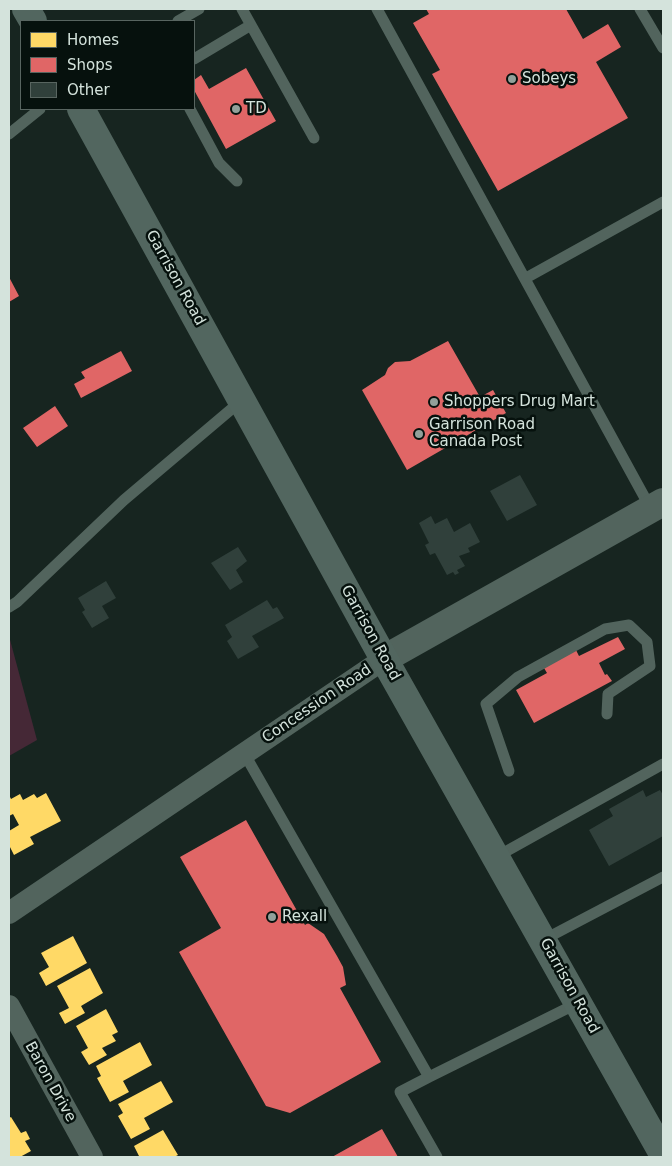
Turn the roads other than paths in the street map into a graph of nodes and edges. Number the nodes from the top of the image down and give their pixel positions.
1 (26, 9) edge
2 (199, 9) edge
3 (242, 9) edge
4 (377, 9) edge
5 (640, 9) edge
6 (32, 20) edge
7 (180, 20) edge
8 (251, 25) junction
9 (663, 48) edge
10 (195, 58) edge
11 (39, 110) edge
12 (83, 110) edge
13 (191, 110) edge
14 (9, 134) edge
15 (314, 138) dead end
16 (237, 181) dead end
17 (663, 202) edge
18 (526, 278) junction
19 (243, 400) junction
20 (657, 506) edge
21 (9, 607) edge
22 (384, 658) junction
23 (607, 714) dead end
24 (244, 753) junction
25 (663, 764) edge
26 (509, 771) dead end
27 (496, 858) junction
28 (663, 877) edge
29 (9, 913) edge
30 (543, 940) junction
31 (578, 1003) junction
32 (9, 1006) edge
33 (429, 1077) junction
34 (663, 1154) edge
35 (92, 1157) edge
36 (436, 1157) edge

1 - 6 main road
2 - 7 lane
3 - 8 lane
4 - 18 lane
5 - 9 lane
8 - 10 lane
8 - 15 lane
11 - 14 lane
12 - 19 main road, Garrison Road
13 - 16 lane
17 - 18 lane
18 - 20 lane
19 - 21 lane
19 - 22 main road, Garrison Road
20 - 22 street, Concession Road
22 - 24 street, Concession Road
22 - 27 main road, Garrison Road
23 - 26 lane
24 - 29 street, Concession Road
24 - 33 lane
25 - 27 lane
27 - 30 main road, Garrison Road
28 - 30 lane
30 - 31 main road, Garrison Road
31 - 33 lane
31 - 34 main road, Garrison Road
32 - 35 street, Baron Drive
33 - 36 lane

